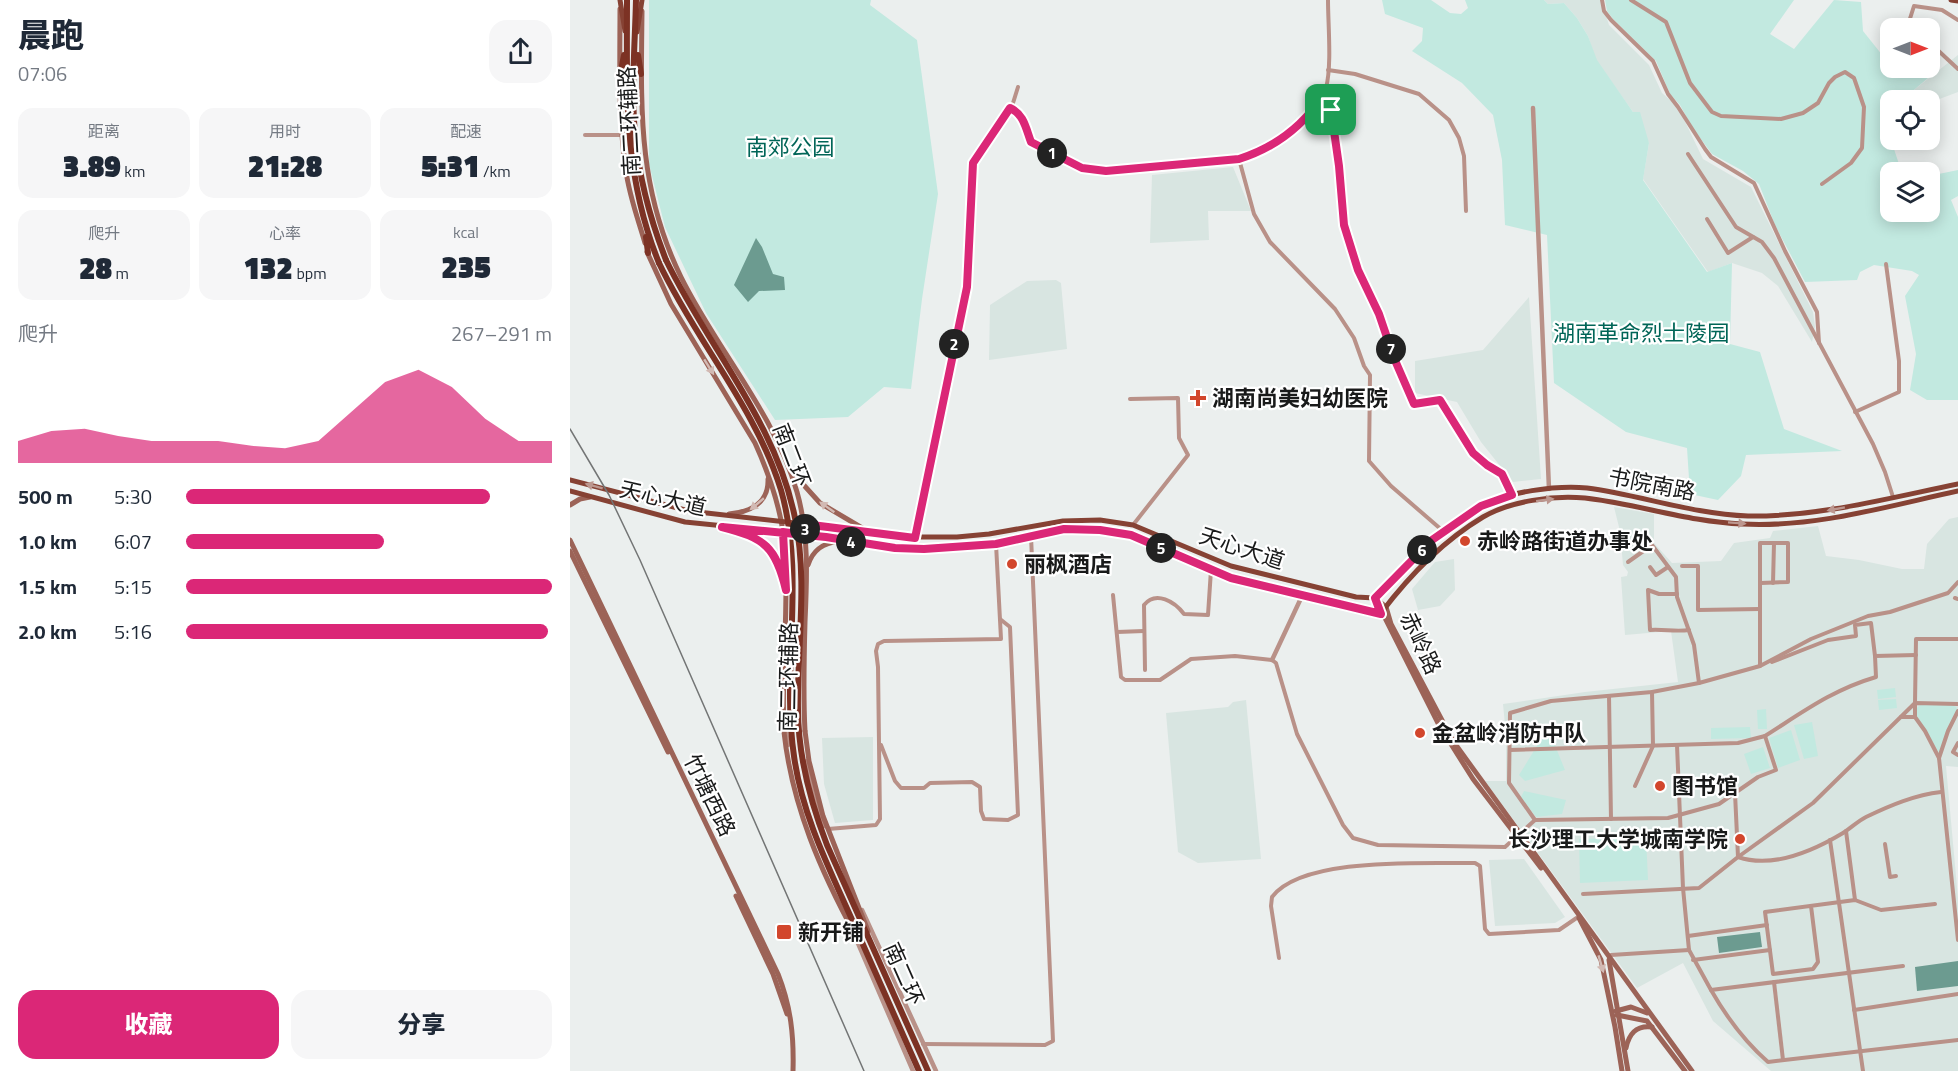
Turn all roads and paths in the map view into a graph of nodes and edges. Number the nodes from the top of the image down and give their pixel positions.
1 (627, 0) edge
2 (636, 0) edge
3 (1328, 0) edge
4 (1602, 0) edge
5 (1631, 0) edge
6 (1951, 0) edge
7 (1958, 1) edge
8 (620, 3) edge
9 (642, 3) edge
10 (1910, 18) edge
11 (1958, 20) edge
12 (627, 40) junction
13 (636, 40) junction
14 (1940, 52) edge
15 (1958, 69) edge
16 (1328, 70) junction
17 (641, 74) junction
18 (620, 75) junction
19 (1018, 87) dead end
20 (1323, 96) junction
21 (1010, 108) junction
22 (1533, 108) dead end
23 (585, 135) dead end
24 (622, 135) junction
25 (1688, 154) dead end
26 (1239, 159) junction
27 (1822, 184) dead end
28 (634, 206) junction
29 (1466, 211) dead end
30 (1707, 219) dead end
31 (645, 224) junction
32 (1753, 237) junction
33 (648, 253) junction
34 (1886, 264) dead end
35 (1819, 343) junction
36 (1130, 399) dead end
37 (1854, 412) junction
38 (790, 469) junction
39 (768, 472) junction
40 (570, 480) edge
41 (1958, 484) edge
42 (1549, 489) junction
43 (570, 491) edge
44 (1958, 491) edge
45 (1512, 495) junction
46 (590, 497) junction
47 (1893, 497) junction
48 (570, 505) edge
49 (723, 515) junction
50 (781, 521) junction
51 (804, 524) junction
52 (1133, 525) junction
53 (722, 527) junction
54 (783, 532) junction
55 (1444, 532) junction
56 (873, 534) junction
57 (805, 535) junction
58 (1031, 536) junction
59 (915, 538) junction
60 (570, 540) edge
61 (849, 541) junction
62 (1774, 543) junction
63 (996, 544) junction
64 (570, 551) edge
65 (1628, 562) dead end
66 (1682, 566) dead end
67 (1650, 567) dead end
68 (1668, 567) junction
69 (806, 569) junction
70 (1211, 570) junction
71 (1773, 582) junction
72 (1958, 582) edge
73 (1761, 583) junction
74 (786, 590) junction
75 (1677, 594) junction
76 (1113, 595) dead end
77 (1302, 596) junction
78 (1375, 598) junction
79 (1386, 607) junction
80 (1760, 609) junction
81 (1381, 614) junction
82 (1000, 619) junction
83 (1689, 630) junction
84 (1144, 631) junction
85 (1117, 632) junction
86 (1958, 639) edge
87 (1916, 655) junction
88 (1875, 656) junction
89 (1272, 660) junction
90 (1760, 666) junction
91 (1145, 670) dead end
92 (1700, 683) junction
93 (1652, 692) junction
94 (1609, 696) junction
95 (1915, 703) junction
96 (1958, 704) edge
97 (1958, 711) edge
98 (804, 714) junction
99 (783, 716) junction
100 (1900, 717) junction
101 (1915, 717) junction
102 (1765, 736) junction
103 (879, 742) junction
104 (1958, 743) edge
105 (1677, 745) junction
106 (1653, 746) junction
107 (1610, 747) junction
108 (1510, 750) junction
109 (1958, 756) edge
110 (1939, 758) junction
111 (1635, 786) dead end
112 (1941, 792) junction
113 (1735, 793) junction
114 (1680, 814) junction
115 (1611, 819) junction
116 (1535, 820) junction
117 (825, 829) junction
118 (1846, 831) junction
119 (1517, 834) junction
120 (1830, 840) junction
121 (1885, 844) dead end
122 (1738, 857) junction
123 (1896, 876) dead end
124 (1683, 888) junction
125 (1583, 894) dead end
126 (1855, 900) junction
127 (1838, 902) junction
128 (1935, 904) dead end
129 (1956, 904) edge
130 (1811, 906) junction
131 (1578, 917) junction
132 (1767, 925) junction
133 (1688, 936) junction
134 (1958, 940) edge
135 (1689, 950) junction
136 (1770, 950) junction
137 (1610, 956) junction
138 (1279, 958) dead end
139 (873, 959) junction
140 (1693, 960) junction
141 (1903, 966) dead end
142 (1848, 973) junction
143 (1774, 982) junction
144 (1711, 990) junction
145 (1958, 994) edge
146 (1854, 1010) junction
147 (1616, 1014) junction
148 (1649, 1014) junction
149 (1653, 1027) junction
150 (1958, 1040) edge
151 (923, 1044) junction
152 (1860, 1051) junction
153 (1625, 1053) junction
154 (1783, 1060) junction
155 (791, 1071) edge
156 (913, 1071) edge
157 (918, 1071) edge
158 (927, 1071) edge
159 (936, 1071) edge
160 (1622, 1071) edge
161 (1628, 1071) edge
162 (1684, 1071) edge
163 (1692, 1071) edge
164 (1863, 1071) edge

1 - 12 highway, 南二环
2 - 13 highway, 南二环
3 - 16 street
4 - 35 street
5 - 27 street
6 - 7 main road
8 - 12 main road
8 - 18 main road, 南二环辅路
9 - 13 main road
9 - 17 main road, 南二环辅路
10 - 11 street
12 - 18 highway
12 - 31 highway, 南二环
13 - 17 highway
13 - 139 highway, 南二环, bridge
14 - 15 street
16 - 20 street
16 - 29 street
17 - 38 main road, 南二环辅路
18 - 24 main road, 南二环辅路
19 - 21 street
20 - 26 street
20 - 45 street
21 - 26 street
21 - 59 street
22 - 42 street
23 - 24 street
24 - 28 main road, 南二环辅路
25 - 32 street
26 - 55 street
28 - 31 highway
28 - 33 main road, 南二环辅路
30 - 32 street
31 - 33 highway
31 - 139 highway, 南二环, bridge
32 - 35 street
33 -> 39 main road, 南二环辅路
34 - 37 street
35 - 37 street
36 - 52 street
37 - 47 street
38 - 51 main road, 南二环辅路
56 -> 38 main road
39 -> 49 main road
39 - 50 main road, 南二环辅路
49 -> 40 main road, 天心大道
41 - 47 main road, 书院南路
42 - 45 main road, 书院南路
47 -> 42 main road, 书院南路
43 - 46 main road, 天心大道
79 -> 44 main road, 书院南路
45 - 55 main road, 书院南路
46 - 48 main road
46 - 53 main road, 天心大道
49 - 50 main road, 天心大道
50 - 51 main road, 天心大道
50 - 54 main road, 南二环辅路
51 - 56 main road, 天心大道
51 - 57 main road, 南二环辅路
52 - 59 main road, 天心大道
52 - 78 main road, 天心大道
53 - 54 main road, 天心大道
53 - 74 main road
54 - 57 main road, 天心大道
54 - 74 main road, 南二环辅路
55 - 78 main road, 书院南路
56 - 59 main road, 天心大道
57 - 61 main road, 天心大道
57 - 69 main road, 南二环辅路
58 - 63 main road, 天心大道
58 - 70 main road, 天心大道
58 - 151 street
60 - 155 main road, 竹塘西路
61 - 63 main road, 天心大道
61 - 69 main road
62 - 71 street
62 - 71 street
62 - 73 street
63 - 82 street
64 - 155 main road, 竹塘西路
65 - 68 street
66 - 80 street
67 - 68 street
68 - 75 street
69 - 98 main road, 南二环辅路
70 - 77 main road, 天心大道
70 - 84 street
71 - 73 street
72 - 90 street
73 - 80 street
74 - 99 main road, 南二环辅路
75 - 83 street
75 - 83 street
76 - 85 street
77 - 81 main road, 天心大道
77 - 89 street
78 - 79 main road, 赤岭路
78 - 81 main road, 赤岭路
79 - 81 main road, 书院南路
79 - 119 main road, 赤岭路
80 - 90 street
81 - 119 main road, 赤岭路
82 - 103 street
82 - 103 street
83 - 92 street
84 - 85 street
84 - 91 street
85 - 89 street
86 - 87 street
87 - 88 street
87 - 95 street
88 - 90 street
88 - 102 street
89 - 119 street
90 - 92 street
92 - 93 street
93 - 94 street
93 - 106 street
94 - 107 street
94 - 108 street
95 - 96 street
95 - 100 street
95 - 101 street
97 - 110 street
98 - 117 street, 南二环辅路
98 - 139 main road, bridge
99 - 139 main road, bridge
99 - 156 street, 南二环辅路
100 - 101 street
100 - 122 street
101 - 110 street
102 - 105 street
102 - 113 street
103 - 117 street
104 - 109 street
105 - 106 street
105 - 114 street
106 - 107 street
106 - 111 street
107 - 108 street
107 - 115 street
108 - 116 street
110 - 112 street
112 - 118 street
112 - 129 street
113 - 114 street
113 - 122 street
114 - 115 street
114 - 124 street
115 - 116 street
116 - 119 street
117 - 151 street, 南二环辅路
118 - 120 street
118 - 126 street
119 - 131 main road, 赤岭路
119 - 137 main road, 赤岭路
120 - 122 street
120 - 127 street
121 - 123 street
122 - 124 street
124 - 125 street
124 - 133 street
126 - 127 street
126 - 128 street
127 - 130 street
127 - 142 street
129 - 134 street
130 - 132 street
130 - 136 street
131 - 138 street
131 -> 147 main road, 赤岭路
132 - 133 street
132 - 136 street
133 - 135 street
135 - 137 street
135 - 140 street
136 - 140 street
137 - 147 main road
137 - 148 main road, 赤岭路
139 - 157 highway, 南二环, bridge
139 - 158 highway, 南二环, bridge
140 - 144 street
141 - 142 street
142 - 143 street
142 - 146 street
143 - 144 street
143 - 154 street
144 - 154 street
145 - 146 street
146 - 152 street
147 - 148 main road
147 - 149 main road
147 - 153 main road
147 - 160 main road
148 - 163 main road, 赤岭路
149 - 153 main road
149 - 162 main road
150 - 152 street
151 - 159 street, 南二环辅路
152 - 154 street
152 - 164 street
153 - 161 main road

